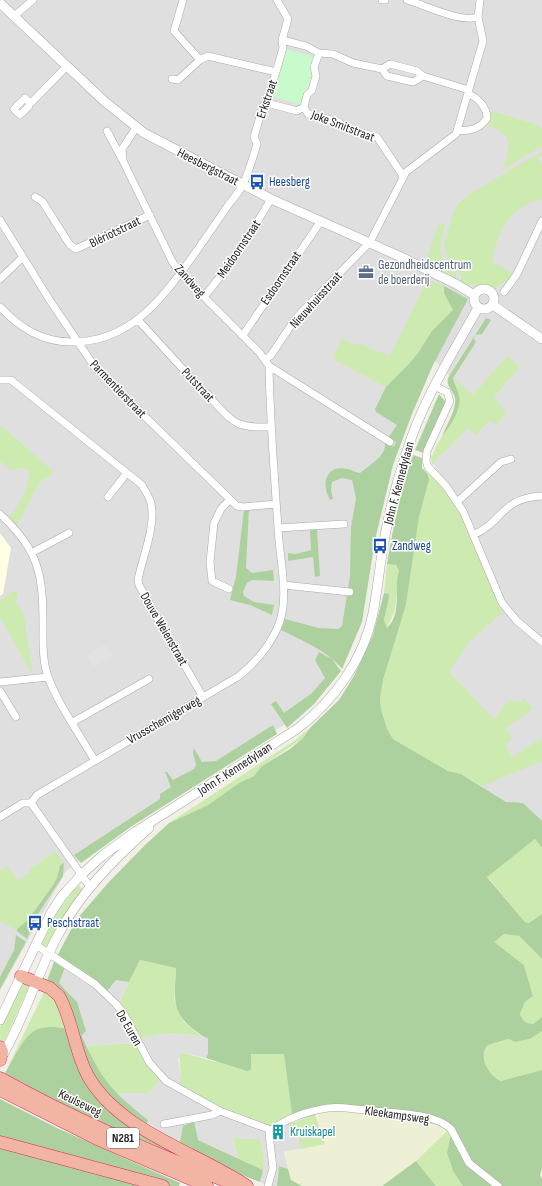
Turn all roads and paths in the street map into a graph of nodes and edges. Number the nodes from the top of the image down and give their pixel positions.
1 (33, 0) edge
2 (183, 0) edge
3 (277, 0) edge
4 (382, 0) edge
5 (385, 0) edge
6 (407, 0) edge
7 (480, 0) edge
8 (0, 3) edge
9 (14, 16) junction
10 (478, 17) junction
11 (282, 40) junction
12 (319, 53) junction
13 (200, 60) junction
14 (67, 66) junction
15 (382, 69) junction
16 (276, 72) junction
17 (423, 76) junction
18 (172, 79) dead end
19 (468, 92) junction
20 (29, 102) dead end
21 (267, 103) junction
22 (304, 107) junction
23 (136, 128) junction
24 (458, 130) junction
25 (107, 131) dead end
26 (123, 161) junction
27 (403, 176) junction
28 (243, 185) junction
29 (35, 197) dead end
30 (272, 199) junction
31 (150, 215) junction
32 (0, 220) edge
33 (320, 221) junction
34 (542, 221) edge
35 (370, 242) junction
36 (23, 257) junction
37 (180, 273) junction
38 (0, 279) edge
39 (504, 292) dead end
40 (474, 296) junction
41 (204, 297) junction
42 (493, 305) junction
43 (0, 308) edge
44 (478, 308) junction
45 (138, 320) junction
46 (243, 335) junction
47 (542, 339) edge
48 (77, 342) junction
49 (267, 363) junction
50 (0, 380) edge
51 (434, 386) junction
52 (270, 427) junction
53 (390, 442) dead end
54 (511, 459) dead end
55 (126, 474) junction
56 (542, 496) edge
57 (108, 497) dead end
58 (229, 500) junction
59 (457, 502) junction
60 (276, 504) junction
61 (0, 514) edge
62 (344, 524) dead end
63 (278, 528) junction
64 (69, 533) dead end
65 (473, 535) junction
66 (33, 552) junction
67 (283, 585) junction
68 (229, 589) dead end
69 (350, 592) dead end
70 (542, 642) edge
71 (48, 677) junction
72 (149, 679) dead end
73 (0, 682) edge
74 (0, 691) edge
75 (203, 697) junction
76 (16, 717) dead end
77 (73, 722) junction
78 (95, 761) junction
79 (31, 803) junction
80 (164, 815) junction
81 (0, 817) edge
82 (81, 875) junction
83 (90, 887) junction
84 (36, 945) junction
85 (48, 953) junction
86 (21, 976) junction
87 (36, 982) junction
88 (0, 1020) edge
89 (0, 1047) edge
90 (0, 1060) edge
91 (4, 1086) edge
92 (220, 1111) junction
93 (164, 1124) dead end
94 (271, 1130) junction
95 (0, 1142) edge
96 (163, 1186) edge
97 (207, 1186) edge
98 (239, 1186) edge
99 (247, 1186) edge
100 (268, 1186) edge
101 (498, 1186) edge

1 - 9 street
2 - 13 street
3 - 11 street, Erkstraat
4 - 5 street
6 - 10 street
7 - 10 street
8 - 9 street, Heesbergstraat
9 - 14 street, Heesbergstraat
10 - 19 street
11 - 12 street
11 - 16 street, Erkstraat
12 - 15 street
12 - 22 street
13 - 16 street
13 - 18 street
14 - 20 street
14 - 23 street, Heesbergstraat
15 - 17 street
15 - 17 street
16 - 21 street, Erkstraat
17 - 19 street
19 - 24 street
19 - 24 street
21 - 22 street, Joke Smitstraat
21 - 28 street, Erkstraat
22 - 27 street, Joke Smitstraat
23 - 26 street
23 - 28 street, Heesbergstraat
24 - 27 street, Nieuwhuisstraat
25 - 26 street, Zandweg
26 - 31 street, Zandweg
27 - 35 street, Nieuwhuisstraat
28 - 30 street, Heesbergstraat
28 - 37 street, Erkstraat
29 - 31 street, Blériotstraat
30 - 33 street, Heesbergstraat
30 - 41 street, Meidoornstraat
31 - 37 street, Zandweg
32 - 36 street, Parmentierstraat
33 - 35 street, Heesbergstraat
33 - 46 street, Esdoornstraat
34 - 39 street
35 - 40 street, Heesbergstraat
35 - 49 street, Nieuwhuisstraat
36 - 38 street
36 - 48 street, Parmentierstraat
37 - 41 street, Zandweg
37 - 45 street, Erkstraat
40 - 42 street
40 - 44 street
41 - 46 street, Zandweg
42 - 44 street
42 - 47 street
43 - 48 street, Erkstraat
44 - 51 street, John F. Kennedylaan
45 - 48 street, Erkstraat
45 - 52 street, Putstraat
46 - 49 street, Zandweg
48 - 58 street, Parmentierstraat
49 - 52 street, Vrusschemigerweg
49 - 53 street, Zandweg
50 - 55 street, Douve Weienstraat
51 - 59 street
51 - 80 street, John F. Kennedylaan
52 - 60 street, Vrusschemigerweg
54 - 59 street
55 - 57 street
55 - 75 street, Douve Weienstraat
56 - 65 street
58 - 60 street, Parmentierstraat
58 - 68 street
59 - 65 street
60 - 63 street, Vrusschemigerweg
61 - 66 street
62 - 63 street
63 - 67 street, Vrusschemigerweg
64 - 66 street
65 - 70 street
66 - 71 street
67 - 69 street
67 - 75 street, Vrusschemigerweg
71 - 73 street
71 - 77 street
72 - 77 street
74 - 76 street
75 - 78 street, Vrusschemigerweg
77 - 78 street
78 - 79 street, Vrusschemigerweg
79 - 81 street, Vrusschemigerweg
79 - 82 street
80 - 82 street, John F. Kennedylaan
80 - 83 street, John F. Kennedylaan
82 - 83 street
82 - 84 street, John F. Kennedylaan
83 - 85 street, John F. Kennedylaan
84 - 85 street, De Euren
84 - 86 street, John F. Kennedylaan
85 - 87 street, John F. Kennedylaan
85 - 92 street, De Euren
86 - 87 highway, N281
86 - 88 street, John F. Kennedylaan
87 - 90 street, John F. Kennedylaan
87 - 99 highway, N281
89 - 90 highway
91 - 97 highway, Keulseweg / N281
91 - 98 highway, Keulseweg / N281
92 - 93 street
92 - 94 street, De Euren
94 - 100 street
94 - 101 street, Kleekampsweg
95 - 96 highway

